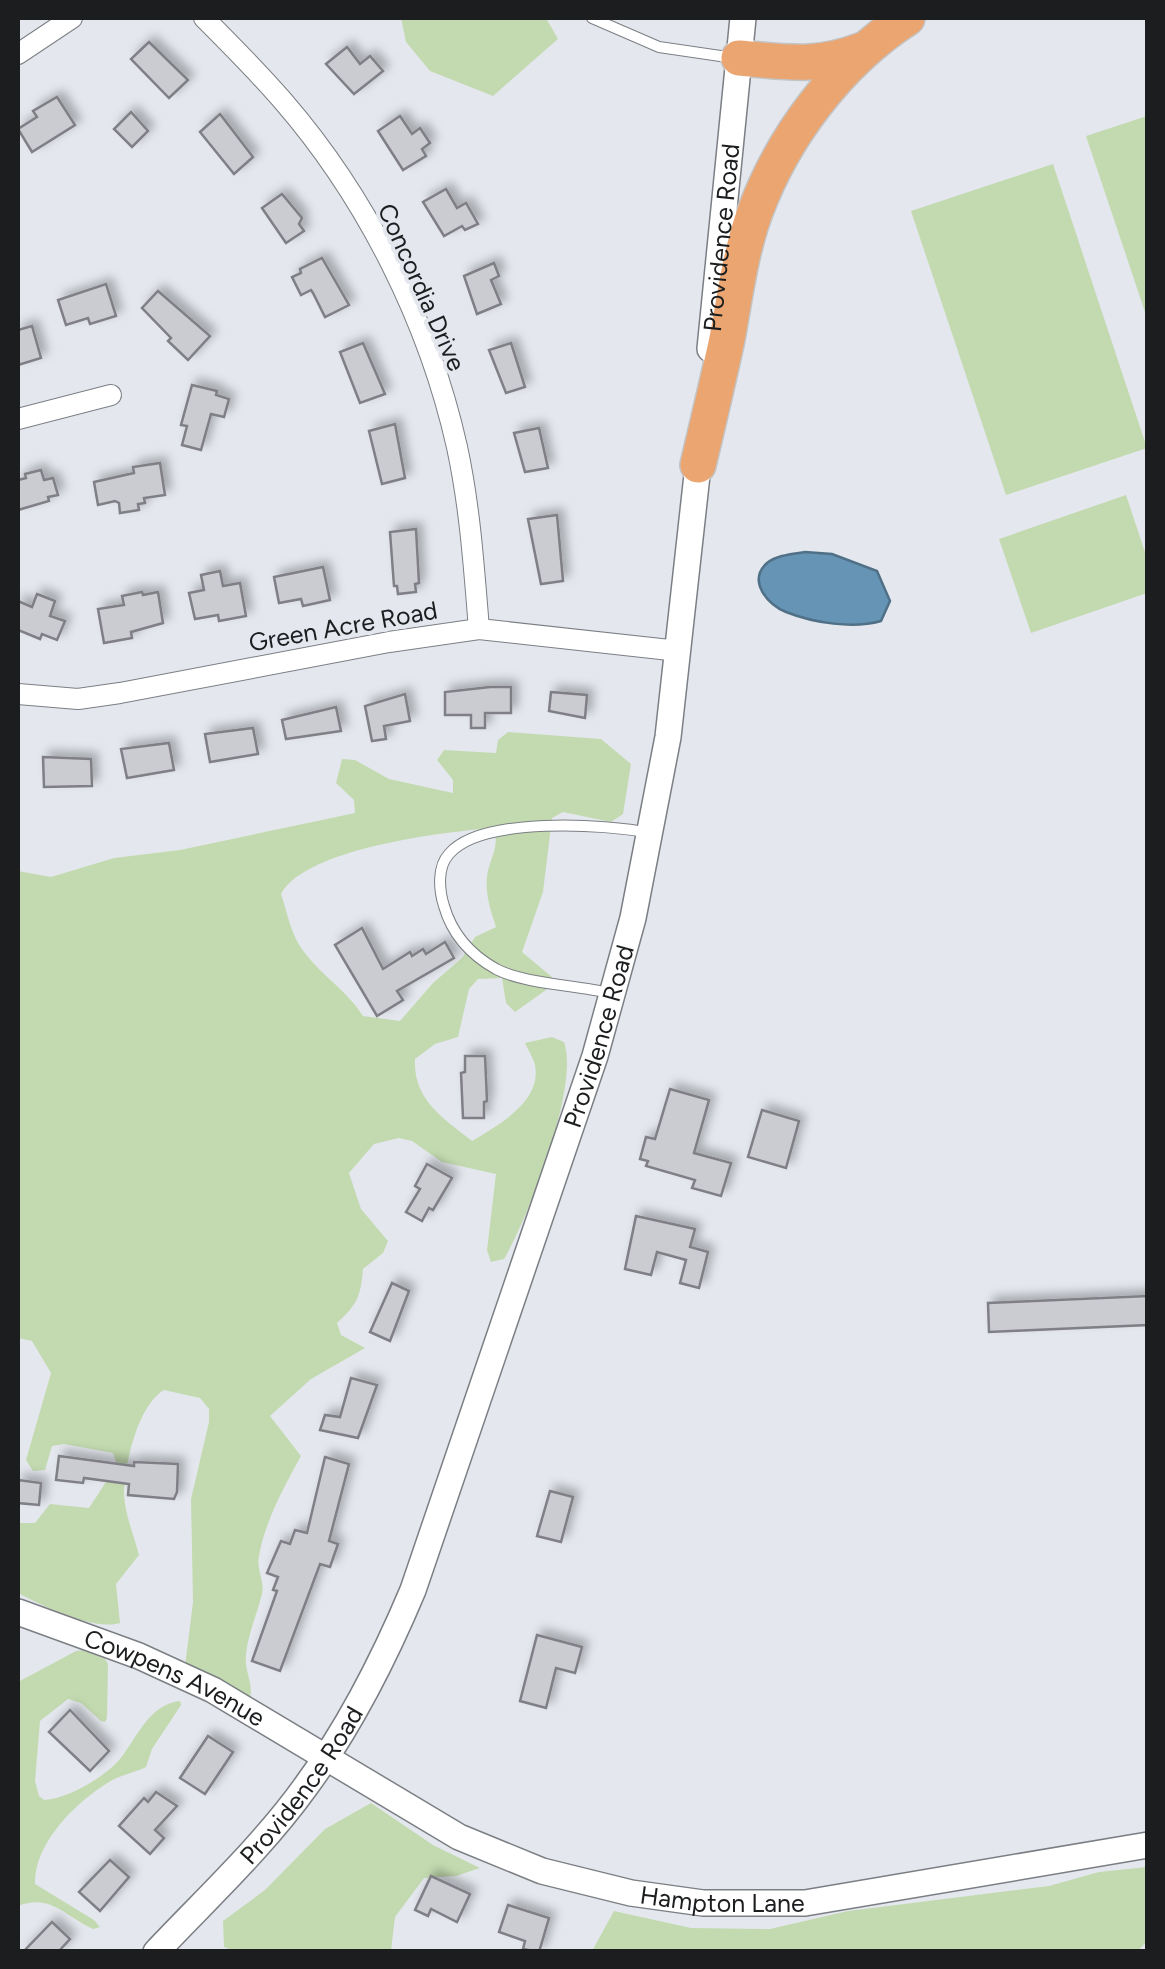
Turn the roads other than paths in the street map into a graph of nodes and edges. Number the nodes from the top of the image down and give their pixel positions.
1 (72, 18) edge
2 (204, 18) edge
3 (592, 18) edge
4 (743, 18) edge
5 (908, 18) edge
6 (863, 50) junction
7 (18, 54) edge
8 (739, 58) junction
9 (111, 394) dead end
10 (18, 419) edge
11 (698, 465) junction
12 (479, 629) junction
13 (679, 651) junction
14 (18, 694) edge
15 (652, 834) junction
16 (613, 994) junction
17 (18, 1612) edge
18 (326, 1758) junction
19 (1148, 1845) edge
20 (156, 1952) edge

1 - 7 street
2 - 12 street, Concordia Drive
3 - 8 lane
4 - 8 street, Providence Road
5 - 6 highway
6 - 8 highway
6 - 11 highway
8 - 11 street, Providence Road
9 - 10 street
11 - 13 street, Providence Road
12 - 13 street, Green Acre Road
12 - 14 street, Green Acre Road
13 - 15 street, Providence Road
15 - 16 street, Providence Road
15 - 16 lane
16 - 18 street, Providence Road
17 - 18 street, Cowpens Avenue
18 - 19 street, Hampton Lane
18 - 20 street, Providence Road

